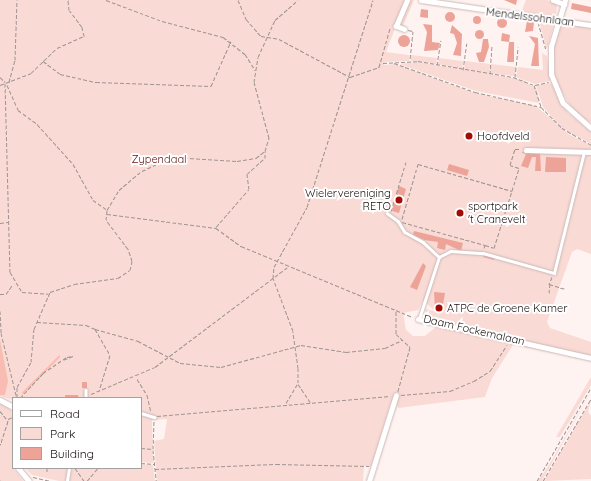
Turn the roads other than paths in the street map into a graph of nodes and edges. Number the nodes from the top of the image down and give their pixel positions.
1 (407, 0) edge
2 (421, 0) edge
3 (553, 0) edge
4 (564, 2) edge
5 (559, 20) junction
6 (591, 25) edge
7 (404, 29) road end
8 (591, 128) edge
9 (526, 150) road end
10 (584, 152) junction
11 (591, 152) edge
12 (388, 214) road end
13 (440, 257) junction
14 (418, 320) joint
15 (591, 358) edge
16 (86, 390) dead end
17 (396, 395) road end
18 (87, 397) edge
19 (0, 400) edge
20 (12, 406) edge
21 (142, 413) edge
22 (153, 416) road end
23 (19, 469) edge
24 (69, 469) edge
25 (29, 481) edge
26 (67, 481) edge
27 (369, 481) edge

1 - 7 street
2 - 5 street, Mendelssohnlaan
3 - 4 street
4 - 5 street
5 - 6 street, Mendelssohnlaan
5 - 8 street
9 - 10 street
10 - 11 street
10 - 13 lane
12 - 13 lane
13 - 14 lane, Daam Fockemalaan
14 - 15 street, Daam Fockemalaan
16 - 18 lane
17 - 27 street
19 - 20 street
21 - 22 lane
23 - 25 street
24 - 26 lane

